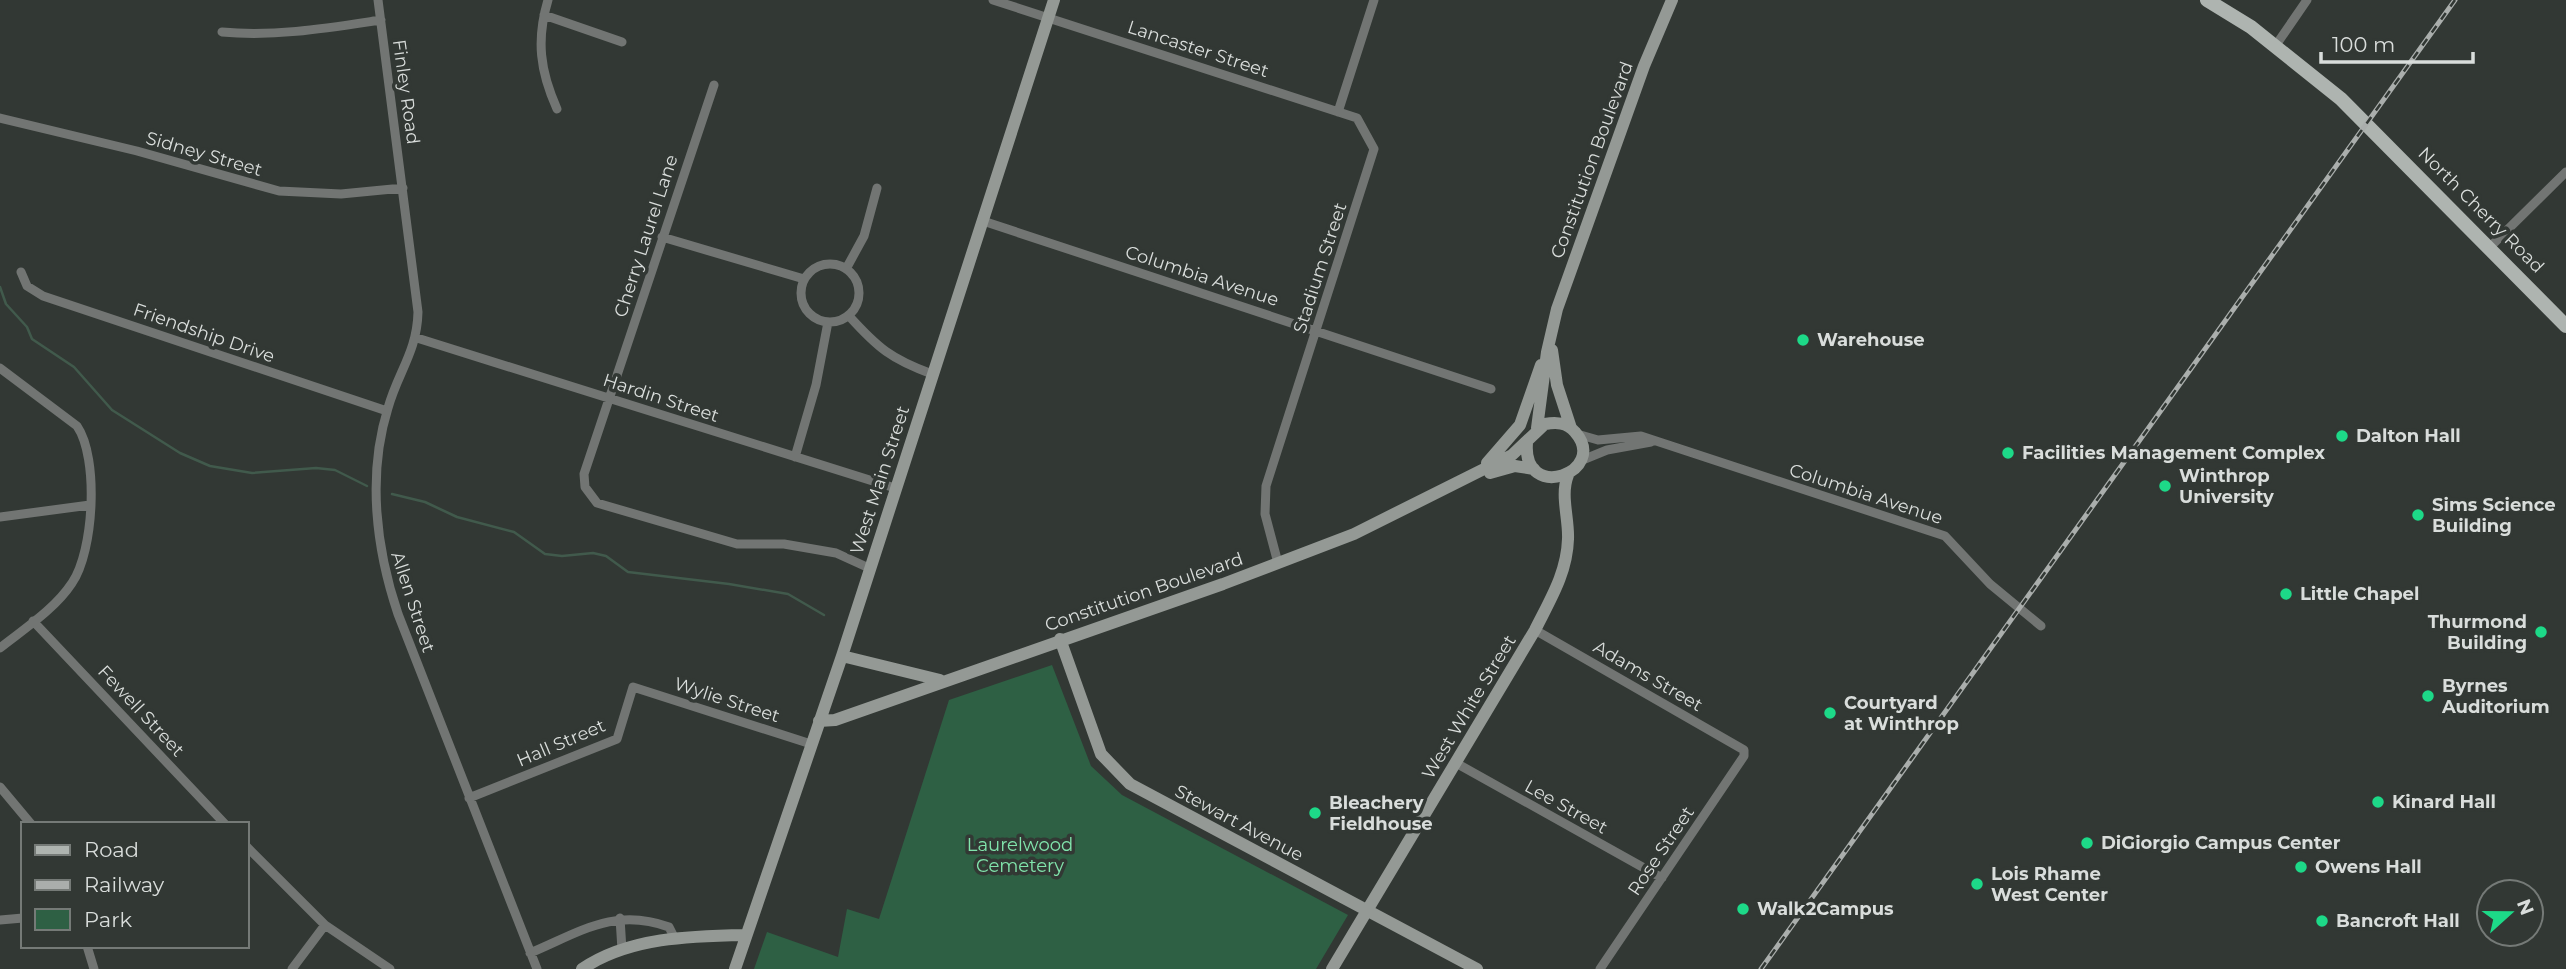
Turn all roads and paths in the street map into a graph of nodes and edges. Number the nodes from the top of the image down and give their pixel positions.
1 (378, 0) edge
2 (548, 0) edge
3 (993, 0) edge
4 (1054, 0) edge
5 (1374, 0) edge
6 (1672, 0) edge
7 (2207, 0) edge
8 (2307, 0) edge
9 (544, 15) junction
10 (1049, 17) junction
11 (381, 20) junction
12 (222, 32) dead end
13 (622, 42) dead end
14 (2276, 45) junction
15 (714, 85) dead end
16 (557, 109) dead end
17 (1338, 112) junction
18 (0, 118) edge
19 (2566, 172) edge
20 (403, 188) junction
21 (877, 188) dead end
22 (983, 221) junction
23 (662, 237) junction
24 (2490, 247) junction
25 (846, 269) junction
26 (21, 272) dead end
27 (804, 279) junction
28 (849, 316) junction
29 (828, 323) junction
30 (2566, 326) edge
31 (1317, 330) junction
32 (1551, 334) junction
33 (417, 338) junction
34 (1546, 352) junction
35 (0, 368) edge
36 (932, 374) junction
37 (1491, 389) dead end
38 (611, 399) junction
39 (387, 411) junction
40 (1537, 428) junction
41 (1574, 431) junction
42 (1651, 442) junction
43 (1527, 443) junction
44 (795, 457) junction
45 (1580, 461) junction
46 (1539, 473) junction
47 (1475, 475) junction
48 (1567, 475) junction
49 (895, 488) junction
50 (90, 505) junction
51 (0, 517) edge
52 (1568, 525) junction
53 (1278, 563) junction
54 (869, 568) junction
55 (33, 621) junction
56 (2041, 626) dead end
57 (1535, 630) junction
58 (1060, 639) junction
59 (0, 648) edge
60 (842, 656) junction
61 (941, 680) junction
62 (633, 687) joint
63 (819, 721) junction
64 (811, 744) junction
65 (1744, 750) joint
66 (1455, 763) junction
67 (0, 788) edge
68 (468, 798) junction
69 (29, 822) edge
70 (223, 822) edge
71 (248, 848) edge
72 (1662, 878) junction
73 (1367, 910) junction
74 (21, 918) edge
75 (620, 918) junction
76 (0, 920) edge
77 (325, 925) junction
78 (746, 934) junction
79 (675, 939) junction
80 (88, 948) edge
81 (622, 950) junction
82 (530, 953) junction
83 (94, 969) edge
84 (292, 969) edge
85 (390, 969) edge
86 (537, 969) edge
87 (582, 969) edge
88 (735, 969) edge
89 (1332, 969) edge
90 (1477, 969) edge
91 (1600, 969) edge

1 - 11 street, Finley Road
2 - 9 street
3 - 10 street, Lancaster Street
4 - 10 street, West Main Street
5 - 17 street
6 - 32 street, Constitution Boulevard
7 - 14 main road, North Cherry Road
8 - 14 street
9 - 13 street
9 - 16 street
10 - 17 street, Lancaster Street
10 - 22 street, West Main Street
11 - 12 street
11 - 20 street, Finley Road
14 - 24 main road, North Cherry Road
15 - 23 street, Cherry Laurel Lane
17 - 31 street, Stadium Street
18 - 20 street, Sidney Street
19 - 24 street
20 - 33 street, Allen Street
21 - 25 street
22 - 31 street, Columbia Avenue
22 - 36 street, West Main Street
23 - 27 street
23 - 38 street, Cherry Laurel Lane
24 - 30 main road, North Cherry Road
25 - 27 street
25 - 28 street
26 - 39 street, Friendship Drive
27 - 29 street
28 - 29 street
28 - 36 street
29 - 44 street
31 - 37 street, Columbia Avenue
31 - 53 street, Stadium Street
32 - 34 street, Constitution Boulevard
32 - 41 street, Constitution Boulevard
33 - 38 street, Hardin Street
33 - 39 street, Allen Street
34 - 40 street, Constitution Boulevard
34 - 47 street
35 - 50 street
36 - 49 street, West Main Street
38 - 44 street, Hardin Street
38 - 54 street, Cherry Laurel Lane
39 - 68 street, Allen Street
40 - 41 street
40 - 43 street, Constitution Boulevard
41 - 42 street, Columbia Avenue
41 - 45 street, Constitution Boulevard
42 - 45 street, Columbia Avenue
42 - 56 street, Columbia Avenue
43 - 46 street
43 - 47 street, Constitution Boulevard
44 - 49 street, Hardin Street
45 - 48 street
46 - 47 street, Constitution Boulevard
46 - 48 street, Constitution Boulevard
46 - 52 street, West White Street
47 - 53 street, Constitution Boulevard
48 - 52 street, West White Street
49 - 54 street, West Main Street
50 - 51 street
50 - 55 street
52 - 57 street, West White Street
53 - 58 street, Constitution Boulevard
54 - 60 street, West Main Street
55 - 59 street
55 - 70 street, Fewell Street
57 - 65 street, Adams Street
57 - 66 street, West White Street
58 - 61 street, Constitution Boulevard
58 - 73 street, Stewart Avenue
60 - 61 street
60 - 63 street, West Main Street
61 - 63 street, Constitution Boulevard
62 - 64 street, Wylie Street
62 - 68 street, Hall Street
63 - 64 street, West Main Street
64 - 78 street, West Main Street
65 - 72 street, Rose Street
66 - 72 street, Lee Street
66 - 73 street, West White Street
67 - 69 street
68 - 82 street, Allen Street
71 - 77 street
72 - 91 street, Rose Street
73 - 89 street, West White Street
73 - 90 street, Stewart Avenue
74 - 76 street
75 - 79 street
75 - 81 street
75 - 82 street
77 - 84 street
77 - 85 street
78 - 79 street
78 - 88 street, West Main Street
79 - 81 street
80 - 83 street
81 - 87 street
82 - 86 street, Allen Street

